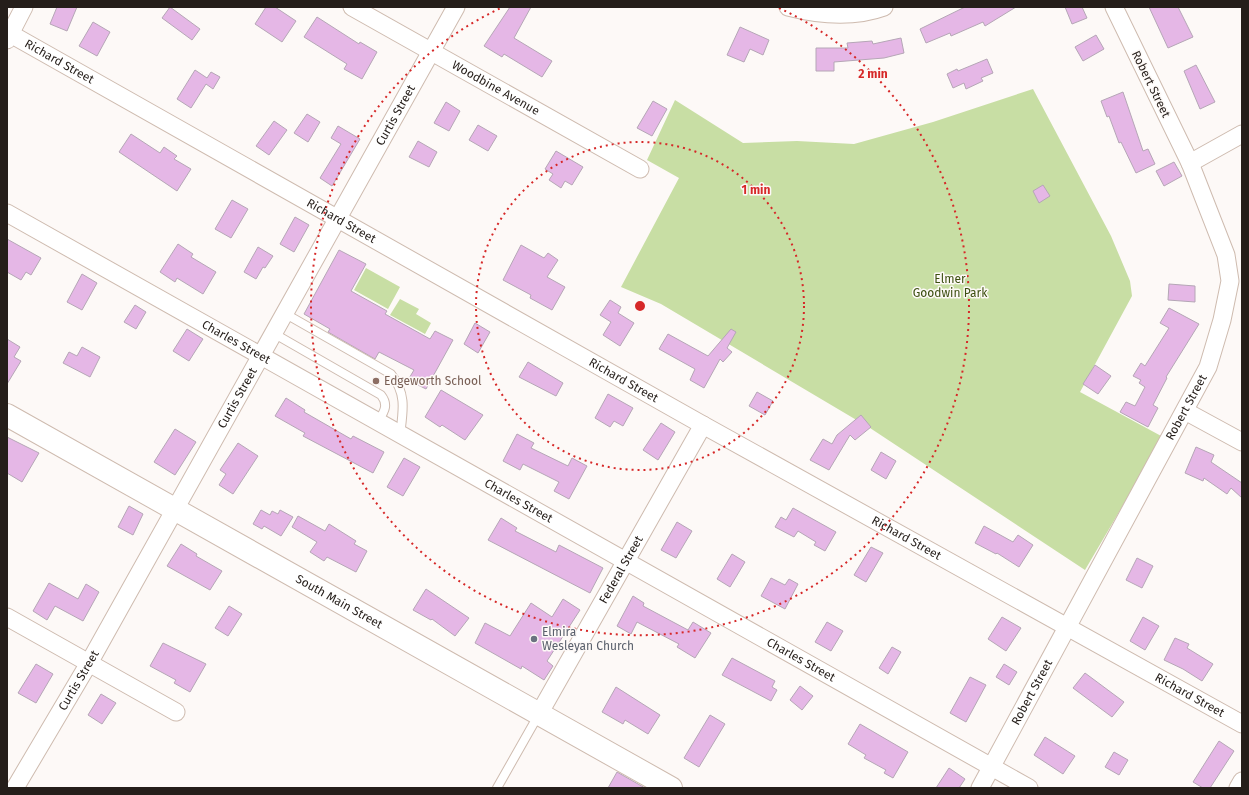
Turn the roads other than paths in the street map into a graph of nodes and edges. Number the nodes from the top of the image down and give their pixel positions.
1 (24, 7) edge
2 (352, 7) edge
3 (456, 7) edge
4 (788, 7) edge
5 (884, 7) edge
6 (1114, 7) edge
7 (8, 35) edge
8 (432, 51) junction
9 (1242, 134) edge
10 (1190, 163) junction
11 (640, 169) dead end
12 (7, 213) edge
13 (337, 217) junction
14 (1236, 280) edge
15 (284, 313) junction
16 (274, 333) junction
17 (260, 357) junction
18 (1186, 411) junction
19 (7, 415) edge
20 (378, 422) junction
21 (703, 425) junction
22 (400, 435) junction
23 (1242, 442) edge
24 (175, 509) junction
25 (627, 561) junction
26 (7, 617) edge
27 (1067, 627) junction
28 (89, 663) junction
29 (176, 712) dead end
30 (539, 714) junction
31 (1242, 724) edge
32 (992, 767) junction
33 (1242, 781) edge
34 (15, 788) edge
35 (497, 788) edge
36 (671, 788) edge
37 (980, 788) edge
38 (1029, 788) edge
39 (1238, 788) edge

1 - 7 street
2 - 8 street, Woodbine Avenue
3 - 8 street, Curtis Street
4 - 5 street
6 - 10 street, Robert Street
7 - 13 street, Richard Street
8 - 11 street, Woodbine Avenue
8 - 13 street, Curtis Street
9 - 10 street
10 - 14 street, Robert Street
12 - 17 street, Charles Street
13 - 15 street, Curtis Street
13 - 21 street, Richard Street
14 - 18 street, Robert Street
15 - 16 street, Curtis Street
15 - 22 lane
16 - 17 street, Curtis Street
16 - 20 lane
17 - 20 street, Charles Street
17 - 24 street, Curtis Street
18 - 23 street
18 - 27 street, Robert Street
19 - 24 street, South Main Street
20 - 22 street, Charles Street
21 - 25 street, Federal Street
21 - 27 street, Richard Street
22 - 25 street, Charles Street
24 - 28 street, Curtis Street
24 - 30 street, South Main Street
25 - 30 street, Federal Street
25 - 32 street, Charles Street
26 - 28 street
27 - 31 street, Richard Street
27 - 32 street, Robert Street
28 - 29 street
28 - 34 street, Curtis Street
30 - 35 lane
30 - 36 street, South Main Street
32 - 37 street, Robert Street
32 - 38 street, Charles Street
33 - 39 street

